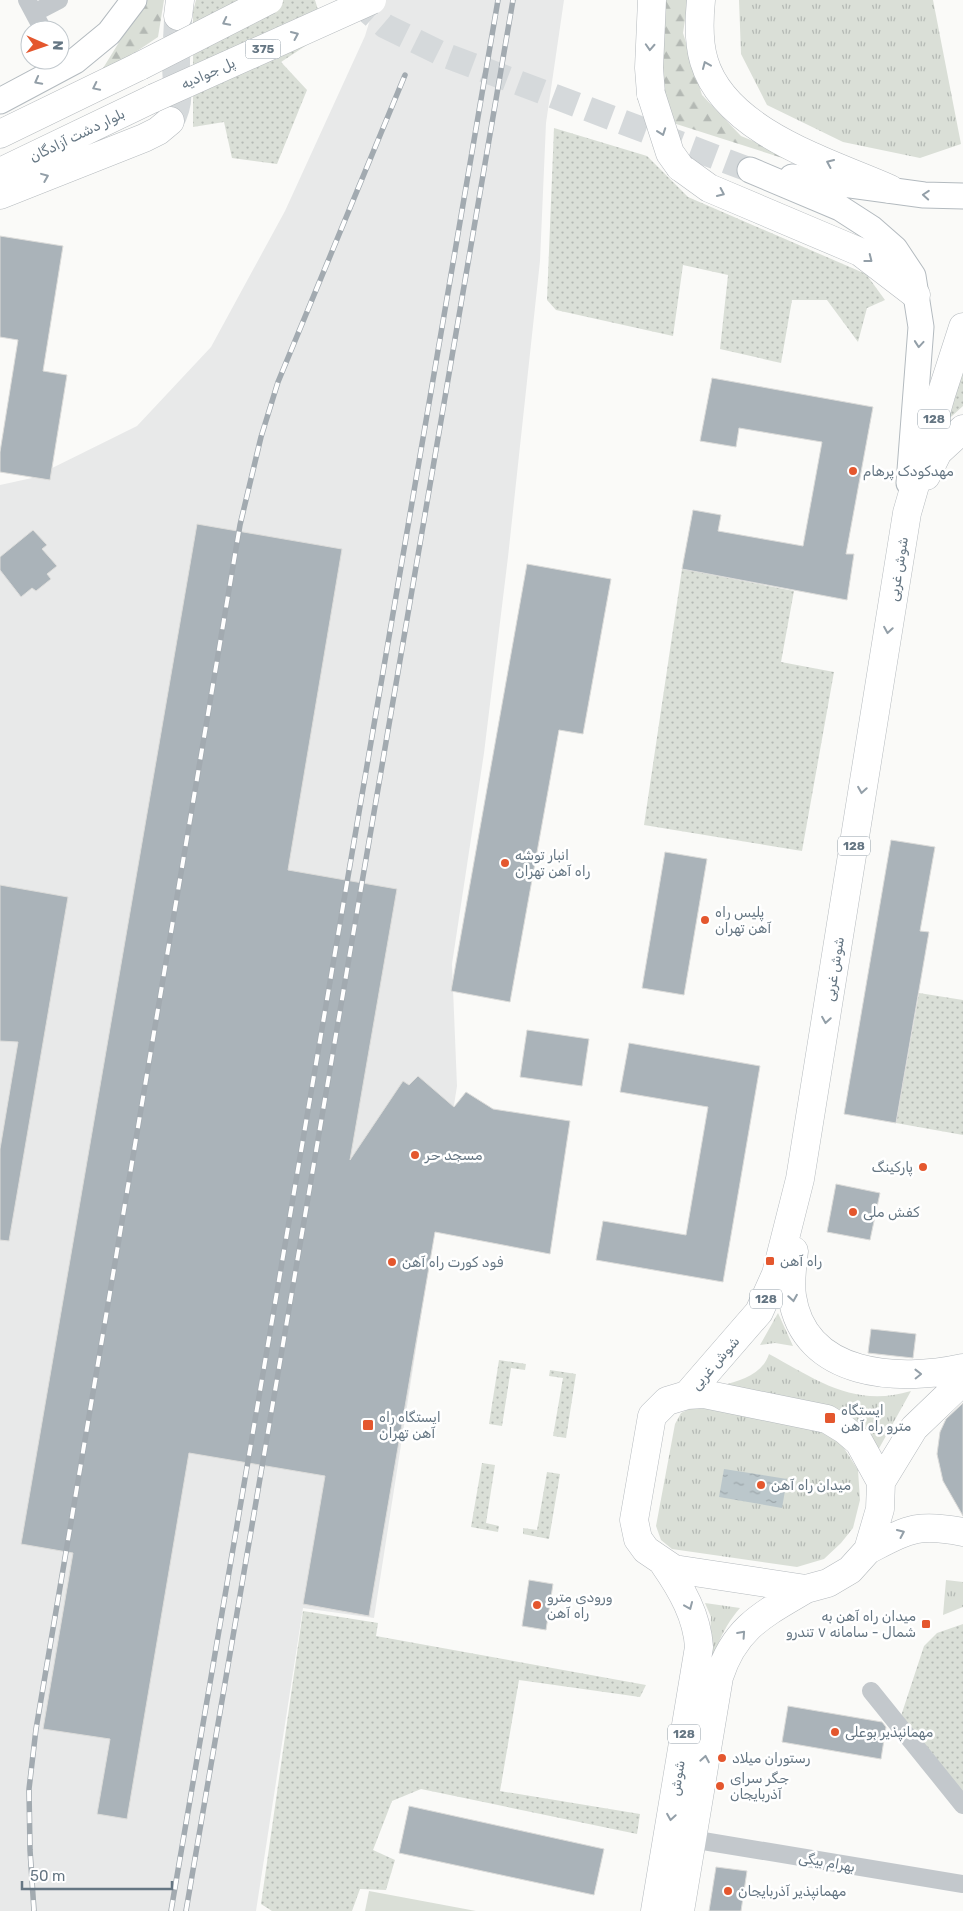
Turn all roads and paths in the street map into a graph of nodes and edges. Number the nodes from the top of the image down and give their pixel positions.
1 (59, 0) edge
2 (134, 0) edge
3 (269, 0) edge
4 (372, 0) edge
5 (652, 0) edge
6 (701, 0) edge
7 (30, 7) edge
8 (37, 20) edge
9 (154, 98) joint
10 (0, 101) edge
11 (170, 121) tunnel mouth
12 (0, 134) edge
13 (0, 172) edge
14 (890, 189) junction
15 (0, 195) edge
16 (963, 196) edge
17 (916, 295) junction
18 (963, 327) edge
19 (963, 428) edge
20 (907, 512) junction
21 (800, 1180) junction
22 (963, 1368) edge
23 (963, 1381) edge
24 (687, 1395) junction
25 (881, 1482) junction
26 (963, 1532) edge
27 (868, 1550) junction
28 (664, 1564) junction
29 (806, 1589) junction
30 (871, 1691) dead end
31 (963, 1805) edge
32 (692, 1839) junction
33 (963, 1884) edge
34 (655, 1911) edge
35 (680, 1911) edge

1 - 7 street
2 -> 10 main road
3 -> 12 main road, bridge
9 -> 4 main road, پل جوادیه / 375, bridge
5 -> 17 main road, bridge
14 -> 6 main road
7 - 8 street
9 - 13 main road, بلوار دشت آزادگان / 375
15 -> 11 main road
16 -> 14 main road
14 - 17 main road
17 -> 20 main road
18 - 20 main road, 128
19 - 20 main road
20 -> 21 main road, شوش غربی / 128
21 -> 22 main road
21 - 24 main road, شوش غربی / 128
23 - 25 main road
24 - 25 main road
24 - 28 main road
25 - 27 main road
27 -> 26 main road
27 - 29 main road
28 - 29 main road
28 -> 34 main road, شوش / 128
32 -> 29 main road, شوش / 128
30 - 31 street
32 - 33 street, بهرام بیگی
32 - 35 main road, شوش / 128

